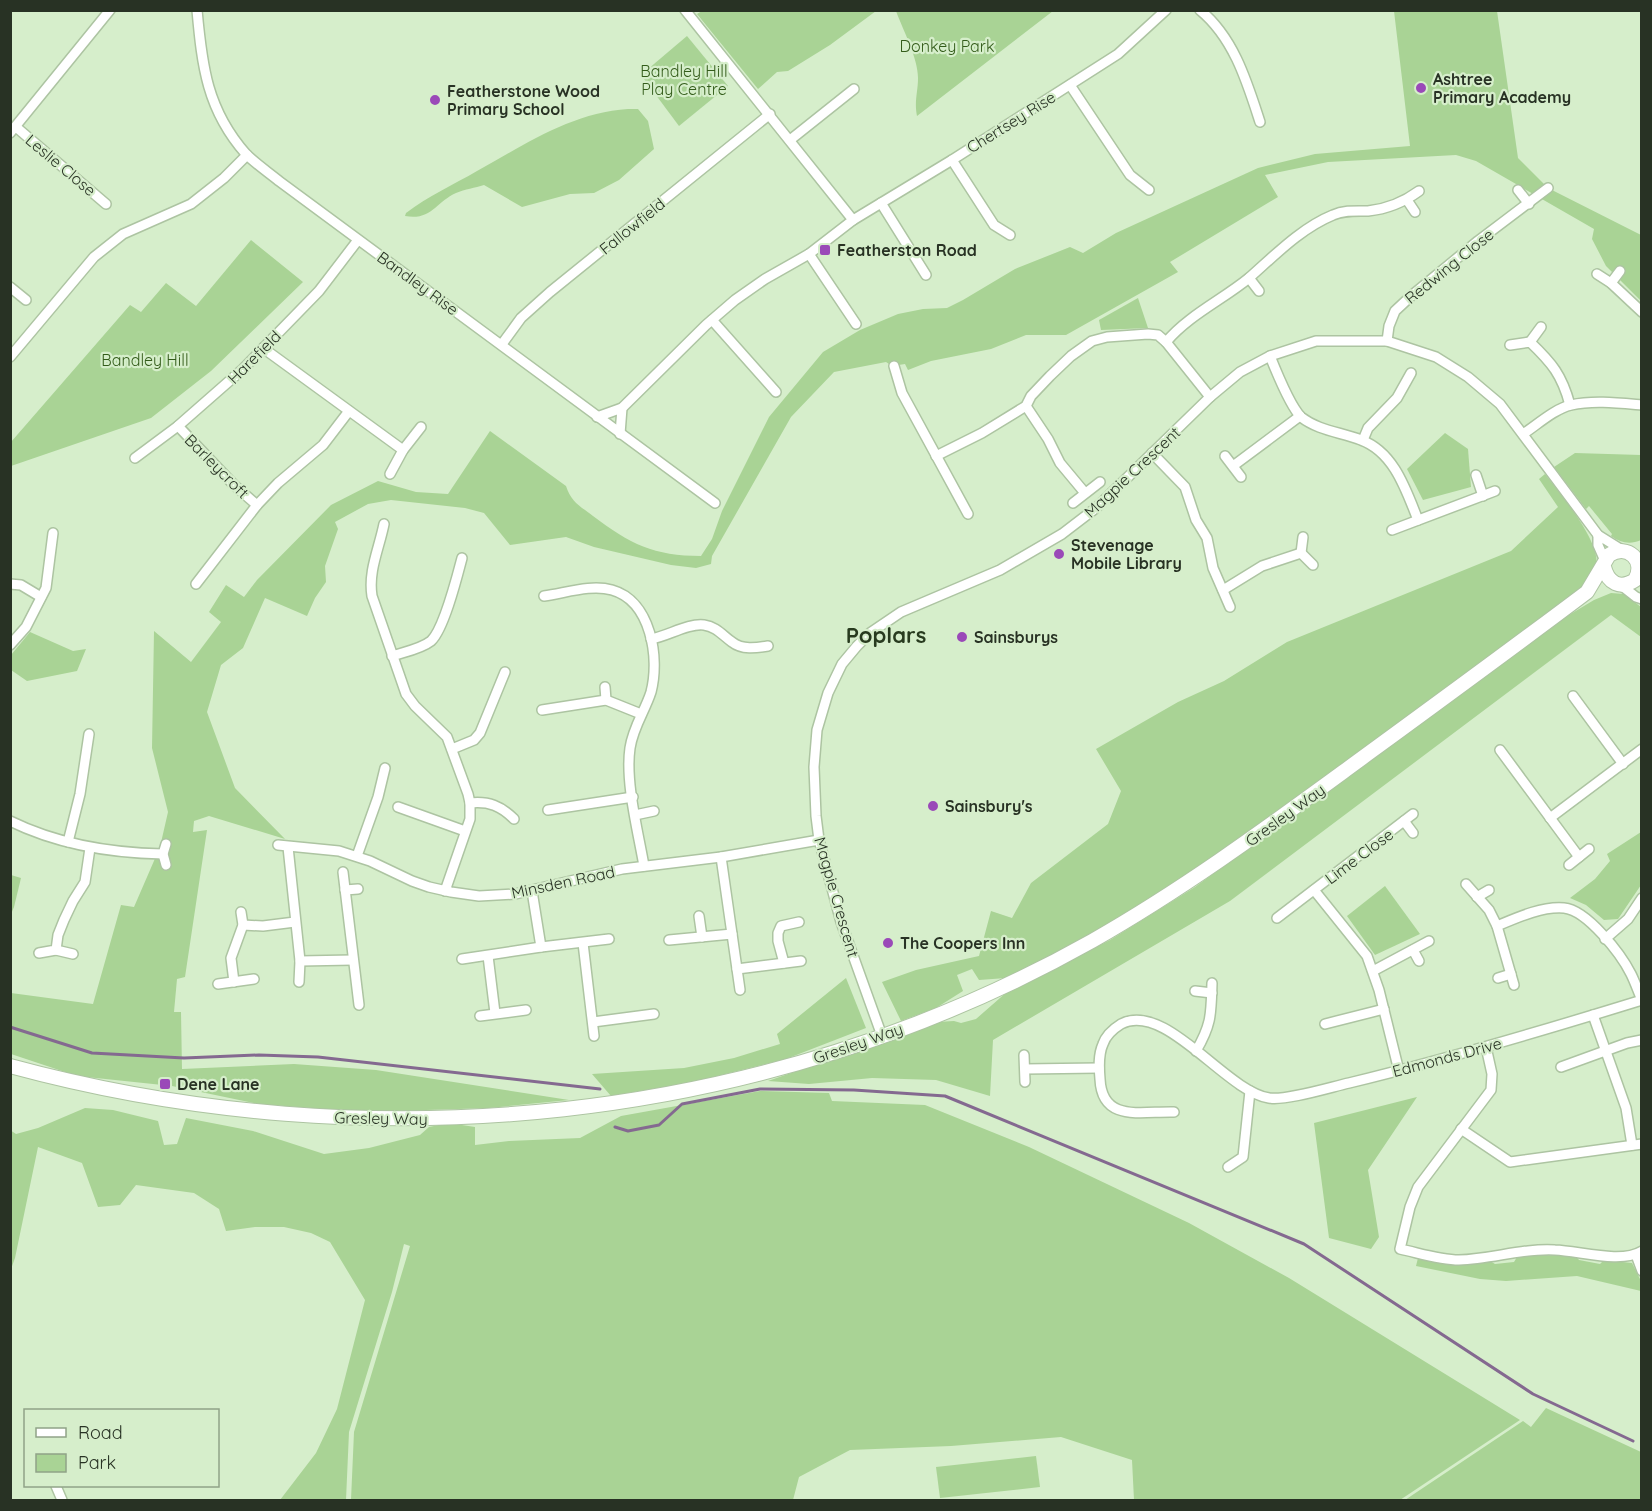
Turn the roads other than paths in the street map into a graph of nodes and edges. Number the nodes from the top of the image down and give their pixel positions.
1 (110, 10) edge
2 (198, 10) edge
3 (685, 10) edge
4 (1166, 10) edge
5 (1200, 10) edge
6 (1070, 85) junction
7 (854, 89) dead end
8 (770, 114) junction
9 (1260, 122) dead end
10 (13, 130) edge
11 (790, 140) junction
12 (247, 155) junction
13 (952, 160) junction
14 (1548, 188) dead end
15 (1149, 190) dead end
16 (1518, 190) dead end
17 (1419, 191) dead end
18 (1407, 200) junction
19 (881, 203) junction
20 (106, 204) dead end
21 (1529, 204) junction
22 (1415, 212) dead end
23 (853, 220) junction
24 (1010, 235) dead end
25 (358, 240) junction
26 (809, 254) junction
27 (1620, 271) dead end
28 (1597, 274) dead end
29 (926, 275) dead end
30 (1249, 278) junction
31 (1611, 283) junction
32 (10, 287) edge
33 (1260, 291) dead end
34 (26, 300) dead end
35 (1641, 312) edge
36 (712, 320) junction
37 (856, 324) dead end
38 (1541, 327) dead end
39 (1387, 341) junction
40 (1166, 342) junction
41 (1530, 342) junction
42 (502, 344) junction
43 (1510, 345) dead end
44 (263, 348) junction
45 (1270, 356) junction
46 (10, 357) edge
47 (894, 366) dead end
48 (1412, 373) dead end
49 (776, 392) dead end
50 (1209, 397) junction
51 (1570, 405) junction
52 (1641, 405) edge
53 (1026, 406) junction
54 (622, 408) junction
55 (349, 411) junction
56 (1300, 416) junction
57 (597, 417) junction
58 (178, 426) junction
59 (421, 427) dead end
60 (620, 434) junction
61 (1523, 434) junction
62 (1363, 440) junction
63 (403, 450) junction
64 (1152, 453) junction
65 (936, 456) junction
66 (1226, 456) dead end
67 (135, 458) dead end
68 (1233, 466) junction
69 (390, 474) dead end
70 (1476, 475) dead end
71 (1241, 477) dead end
72 (1100, 482) dead end
73 (1495, 492) dead end
74 (1085, 493) junction
75 (1483, 496) junction
76 (715, 503) dead end
77 (1073, 503) dead end
78 (257, 505) junction
79 (968, 514) dead end
80 (1418, 520) junction
81 (384, 524) dead end
82 (1392, 530) dead end
83 (52, 533) dead end
84 (1598, 535) junction
85 (1303, 537) dead end
86 (1301, 553) junction
87 (462, 558) dead end
88 (1636, 562) edge
89 (1605, 564) junction
90 (1312, 565) dead end
91 (10, 584) edge
92 (196, 584) dead end
93 (1618, 585) junction
94 (1223, 590) junction
95 (1587, 592) junction
96 (544, 596) dead end
97 (41, 597) junction
98 (1641, 599) edge
99 (1230, 607) dead end
100 (651, 639) junction
101 (10, 645) edge
102 (768, 646) dead end
103 (392, 656) junction
104 (505, 672) dead end
105 (605, 687) dead end
106 (1573, 696) dead end
107 (606, 700) junction
108 (1590, 702) dead end
109 (1581, 708) junction
110 (542, 710) dead end
111 (640, 714) junction
112 (89, 734) dead end
113 (453, 749) junction
114 (1500, 750) dead end
115 (1641, 750) edge
116 (1623, 764) junction
117 (385, 768) dead end
118 (633, 797) junction
119 (470, 803) junction
120 (398, 807) dead end
121 (548, 810) dead end
122 (654, 811) dead end
123 (1413, 814) dead end
124 (635, 815) junction
125 (1550, 818) junction
126 (513, 819) dead end
127 (10, 821) edge
128 (1404, 821) junction
129 (465, 831) junction
130 (1413, 833) dead end
131 (819, 840) junction
132 (68, 842) junction
133 (166, 844) dead end
134 (90, 848) junction
135 (1589, 849) dead end
136 (163, 854) junction
137 (357, 856) junction
138 (721, 857) junction
139 (1579, 857) junction
140 (166, 865) dead end
141 (1569, 865) dead end
142 (644, 866) junction
143 (343, 872) dead end
144 (1466, 884) dead end
145 (358, 889) dead end
146 (345, 890) junction
147 (1314, 890) junction
148 (1489, 890) dead end
149 (445, 891) junction
150 (532, 891) junction
151 (1477, 897) junction
152 (1641, 898) edge
153 (241, 912) dead end
154 (699, 916) dead end
155 (1277, 918) dead end
156 (296, 922) junction
157 (799, 922) dead end
158 (243, 925) junction
159 (1497, 926) junction
160 (732, 934) junction
161 (702, 937) junction
162 (609, 939) dead end
163 (1605, 939) junction
164 (669, 940) dead end
165 (1429, 941) dead end
166 (583, 943) junction
167 (541, 947) junction
168 (56, 950) junction
169 (1413, 950) junction
170 (39, 953) dead end
171 (73, 954) dead end
172 (488, 956) junction
173 (462, 959) dead end
174 (353, 960) junction
175 (300, 961) junction
176 (801, 961) dead end
177 (1419, 961) dead end
178 (784, 963) junction
179 (737, 969) junction
180 (1373, 971) junction
181 (1511, 974) junction
182 (1498, 978) dead end
183 (254, 979) dead end
184 (234, 982) junction
185 (299, 982) dead end
186 (218, 984) dead end
187 (1514, 985) dead end
188 (740, 990) dead end
189 (1195, 991) dead end
190 (1641, 1000) edge
191 (359, 1005) dead end
192 (1384, 1009) junction
193 (526, 1010) dead end
194 (495, 1013) junction
195 (654, 1014) dead end
196 (1593, 1015) junction
197 (480, 1016) dead end
198 (593, 1022) junction
199 (1324, 1024) dead end
200 (594, 1036) dead end
201 (882, 1036) junction
202 (1641, 1040) edge
203 (1486, 1047) junction
204 (1605, 1050) junction
205 (1196, 1051) junction
206 (1024, 1055) dead end
207 (10, 1066) edge
208 (1561, 1067) dead end
209 (1099, 1068) junction
210 (1024, 1070) junction
211 (1399, 1071) junction
212 (1025, 1082) dead end
213 (1250, 1091) junction
214 (1161, 1112) junction
215 (1174, 1112) dead end
216 (1161, 1123) dead end
217 (1461, 1129) junction
218 (1637, 1144) edge
219 (1228, 1167) dead end
220 (1639, 1253) edge
221 (1641, 1271) edge

1 - 10 street
2 - 12 street, Bandley Rise
3 - 8 street
4 - 6 street, Chertsey Rise
5 - 9 street
6 - 13 street, Chertsey Rise
6 - 15 street, Chertsey Rise
7 - 11 street
8 - 11 street
8 - 42 street, Fallowfield
10 - 20 street, Leslie Close
11 - 23 street
12 - 25 street, Bandley Rise
12 - 46 street
13 - 19 street, Chertsey Rise
13 - 24 street, Chertsey Rise
14 - 21 street, Redwing Close
16 - 21 street
17 - 18 street
18 - 22 street
18 - 30 street
19 - 23 street, Chertsey Rise
19 - 29 street
21 - 39 street, Redwing Close
23 - 26 street, Chertsey Rise
25 - 42 street, Bandley Rise
25 - 44 street, Harefield
26 - 36 street, Chertsey Rise
26 - 37 street
27 - 31 street
28 - 31 street
30 - 33 street
30 - 40 street
31 - 35 street
32 - 34 street
36 - 49 street
36 - 54 street, Chertsey Rise
38 - 41 street
39 - 45 street, Magpie Crescent
39 - 61 street, Magpie Crescent
40 - 50 street
40 - 53 street
41 - 43 street
41 - 51 street
42 - 57 street, Bandley Rise
44 - 55 street
44 - 58 street, Harefield
45 - 50 street, Magpie Crescent
45 - 56 street
47 - 65 street
48 - 62 street
50 - 64 street, Magpie Crescent
51 - 52 street
51 - 61 street
53 - 65 street
53 - 74 street
54 - 57 street, Chertsey Rise
54 - 60 street
55 - 63 street
55 - 78 street, Barleycroft
56 - 62 street
56 - 68 street
57 - 60 street, Bandley Rise
58 - 67 street, Harefield
58 - 78 street, Barleycroft
59 - 63 street
60 - 76 street, Bandley Rise
61 - 84 street, Magpie Crescent
62 - 80 street
63 - 69 street
64 - 94 street
64 - 131 street, Magpie Crescent
65 - 79 street
66 - 68 street
68 - 71 street
70 - 75 street
72 - 74 street
73 - 75 street
74 - 77 street
75 - 80 street
78 - 92 street, Barleycroft
80 - 82 street
81 - 103 street
83 - 97 street
84 - 88 street, Magpie Crescent
84 - 89 street, Magpie Crescent
85 - 86 street
86 - 90 street
86 - 94 street
87 - 103 street
88 - 89 street, Gresley Way
88 - 93 street, Gresley Way
89 - 93 street
89 - 95 street, Gresley Way
91 - 97 street
93 - 95 street, Gresley Way
93 - 98 street
94 - 99 street
95 - 201 street, Gresley Way
96 - 100 street
97 - 101 street
100 - 102 street
100 - 111 street
103 - 113 street
104 - 113 street
105 - 107 street
106 - 109 street
107 - 110 street
107 - 111 street
108 - 109 street
109 - 116 street
111 - 118 street
112 - 132 street
113 - 119 street
114 - 125 street
115 - 116 street
116 - 125 street
117 - 137 street
118 - 121 street
118 - 124 street
119 - 126 street
119 - 129 street
120 - 129 street
122 - 124 street
123 - 128 street, Lime Close
124 - 142 street
125 - 139 street
127 - 132 street
128 - 130 street, Lime Close
128 - 147 street, Lime Close
129 - 149 street
131 - 138 street, Minsden Road
131 - 201 street, Magpie Crescent
132 - 134 street
133 - 136 street
134 - 136 street
134 - 168 street
135 - 139 street
136 - 140 street
137 - 149 street, Minsden Road
137 - 156 street, Minsden Road
138 - 142 street, Minsden Road
138 - 160 street
139 - 141 street
142 - 150 street, Minsden Road
143 - 146 street
144 - 151 street
145 - 146 street
146 - 174 street
147 - 155 street, Lime Close
147 - 180 street, Lime Close
148 - 151 street
149 - 150 street, Minsden Road
150 - 167 street
151 - 159 street
152 - 163 street
153 - 158 street
154 - 161 street
156 - 158 street
156 - 175 street
157 - 178 street
158 - 184 street
159 - 163 street
159 - 181 street
160 - 161 street
160 - 179 street
161 - 164 street
162 - 166 street
163 - 190 street
165 - 169 street
166 - 167 street
166 - 198 street
167 - 172 street
168 - 170 street
168 - 171 street
169 - 177 street
169 - 180 street
172 - 173 street
172 - 194 street
174 - 175 street
174 - 191 street
175 - 185 street
176 - 178 street
178 - 179 street
179 - 188 street
180 - 192 street, Lime Close
181 - 182 street
181 - 187 street
183 - 184 street
184 - 186 street
189 - 205 street
190 - 196 street, Edmonds Drive
192 - 199 street
192 - 211 street, Lime Close
193 - 194 street
194 - 197 street
195 - 198 street
196 - 203 street, Edmonds Drive
196 - 204 street
198 - 200 street
201 - 207 street, Gresley Way
202 - 204 street
203 - 211 street, Edmonds Drive
203 - 217 street
204 - 208 street
204 - 218 street
205 - 209 street, Edmonds Drive
205 - 213 street, Edmonds Drive
206 - 210 street
209 - 210 street
209 - 214 street, Edmonds Drive
210 - 212 street
211 - 213 street, Edmonds Drive
213 - 219 street
214 - 215 street, Edmonds Drive
214 - 216 street
217 - 218 street
217 - 220 street
220 - 221 street

